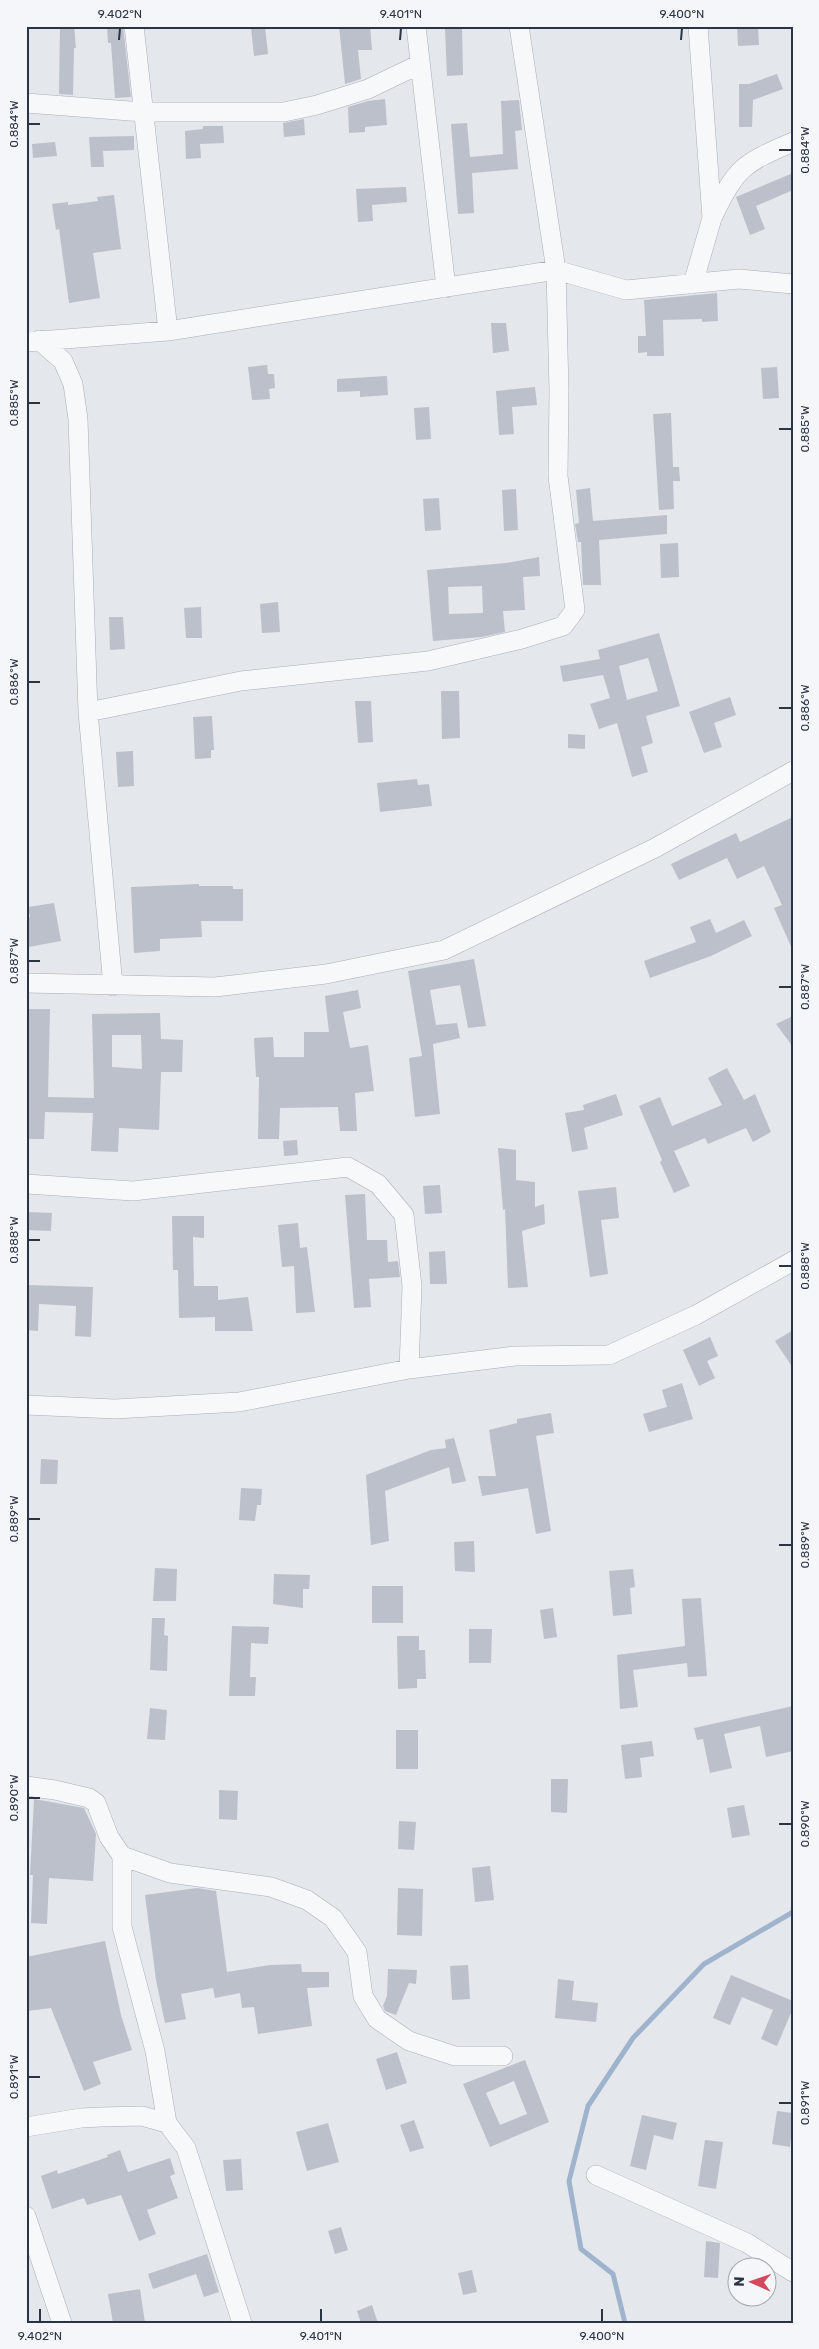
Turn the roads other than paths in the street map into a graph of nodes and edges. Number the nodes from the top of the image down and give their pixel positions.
1 (134, 26) edge
2 (416, 26) edge
3 (519, 26) edge
4 (698, 26) edge
5 (420, 64) junction
6 (26, 103) edge
7 (143, 112) junction
8 (793, 142) edge
9 (712, 218) junction
10 (556, 270) junction
11 (693, 284) junction
12 (793, 284) edge
13 (446, 288) junction
14 (168, 331) junction
15 (33, 341) edge
16 (88, 712) junction
17 (793, 771) edge
18 (26, 983) edge
19 (113, 986) junction
20 (26, 1184) edge
21 (793, 1262) edge
22 (409, 1369) junction
23 (26, 1405) edge
24 (26, 1786) edge
25 (122, 1856) junction
26 (503, 2056) dead end
27 (167, 2123) junction
28 (26, 2127) edge
29 (596, 2175) dead end
30 (26, 2216) edge
31 (793, 2272) edge
32 (62, 2323) edge
33 (242, 2323) edge

1 - 7 street
2 - 5 street
3 - 10 street
4 - 9 street
5 - 7 street
5 - 13 street
6 - 7 street
7 - 14 street
8 - 9 street
9 - 11 street
10 - 11 street
10 - 13 street
10 - 16 street
11 - 12 street
13 - 14 street
14 - 15 street
15 - 16 street
16 - 19 street
17 - 19 street
18 - 19 street
20 - 22 street
21 - 22 street
22 - 23 street
24 - 25 street
25 - 26 street
25 - 27 street
27 - 28 street
27 - 33 street
29 - 31 street
30 - 32 street

